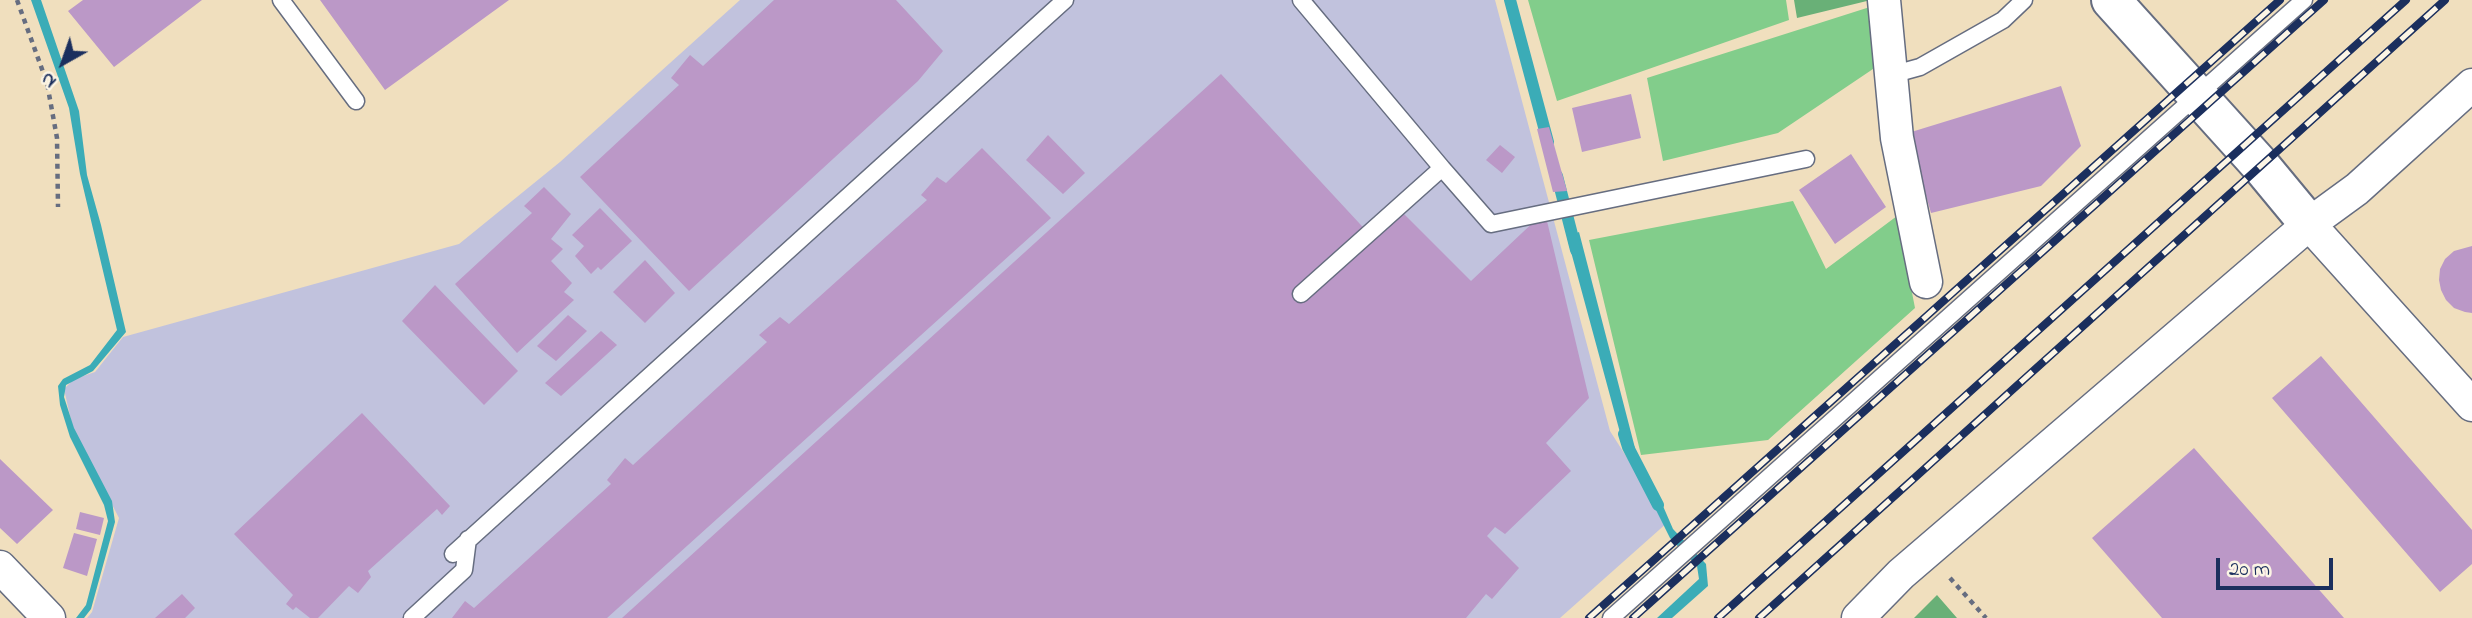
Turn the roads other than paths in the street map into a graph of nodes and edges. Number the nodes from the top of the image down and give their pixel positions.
1 (281, 0) edge
2 (1065, 0) edge
3 (1301, 0) edge
4 (1884, 0) edge
5 (2024, 0) edge
6 (2111, 0) edge
7 (2304, 0) edge
8 (1891, 75) junction
9 (2472, 85) edge
10 (2197, 95) junction
11 (356, 101) dead end
12 (1806, 159) dead end
13 (1442, 168) junction
14 (2309, 224) junction
15 (1926, 282) dead end
16 (1301, 294) dead end
17 (2470, 398) edge
18 (468, 539) junction
19 (453, 554) dead end
20 (0, 567) edge
21 (48, 618) edge
22 (412, 618) edge
23 (1611, 618) edge
24 (1858, 618) edge

1 - 11 lane
2 - 18 lane
3 - 13 lane
4 - 8 street
5 - 8 lane
6 - 10 street
7 - 10 lane
8 - 15 street
9 - 14 street
10 - 14 street
10 - 23 lane
12 - 13 lane
13 - 16 lane
14 - 17 street
14 - 24 street
18 - 19 lane
18 - 22 lane
20 - 21 street

